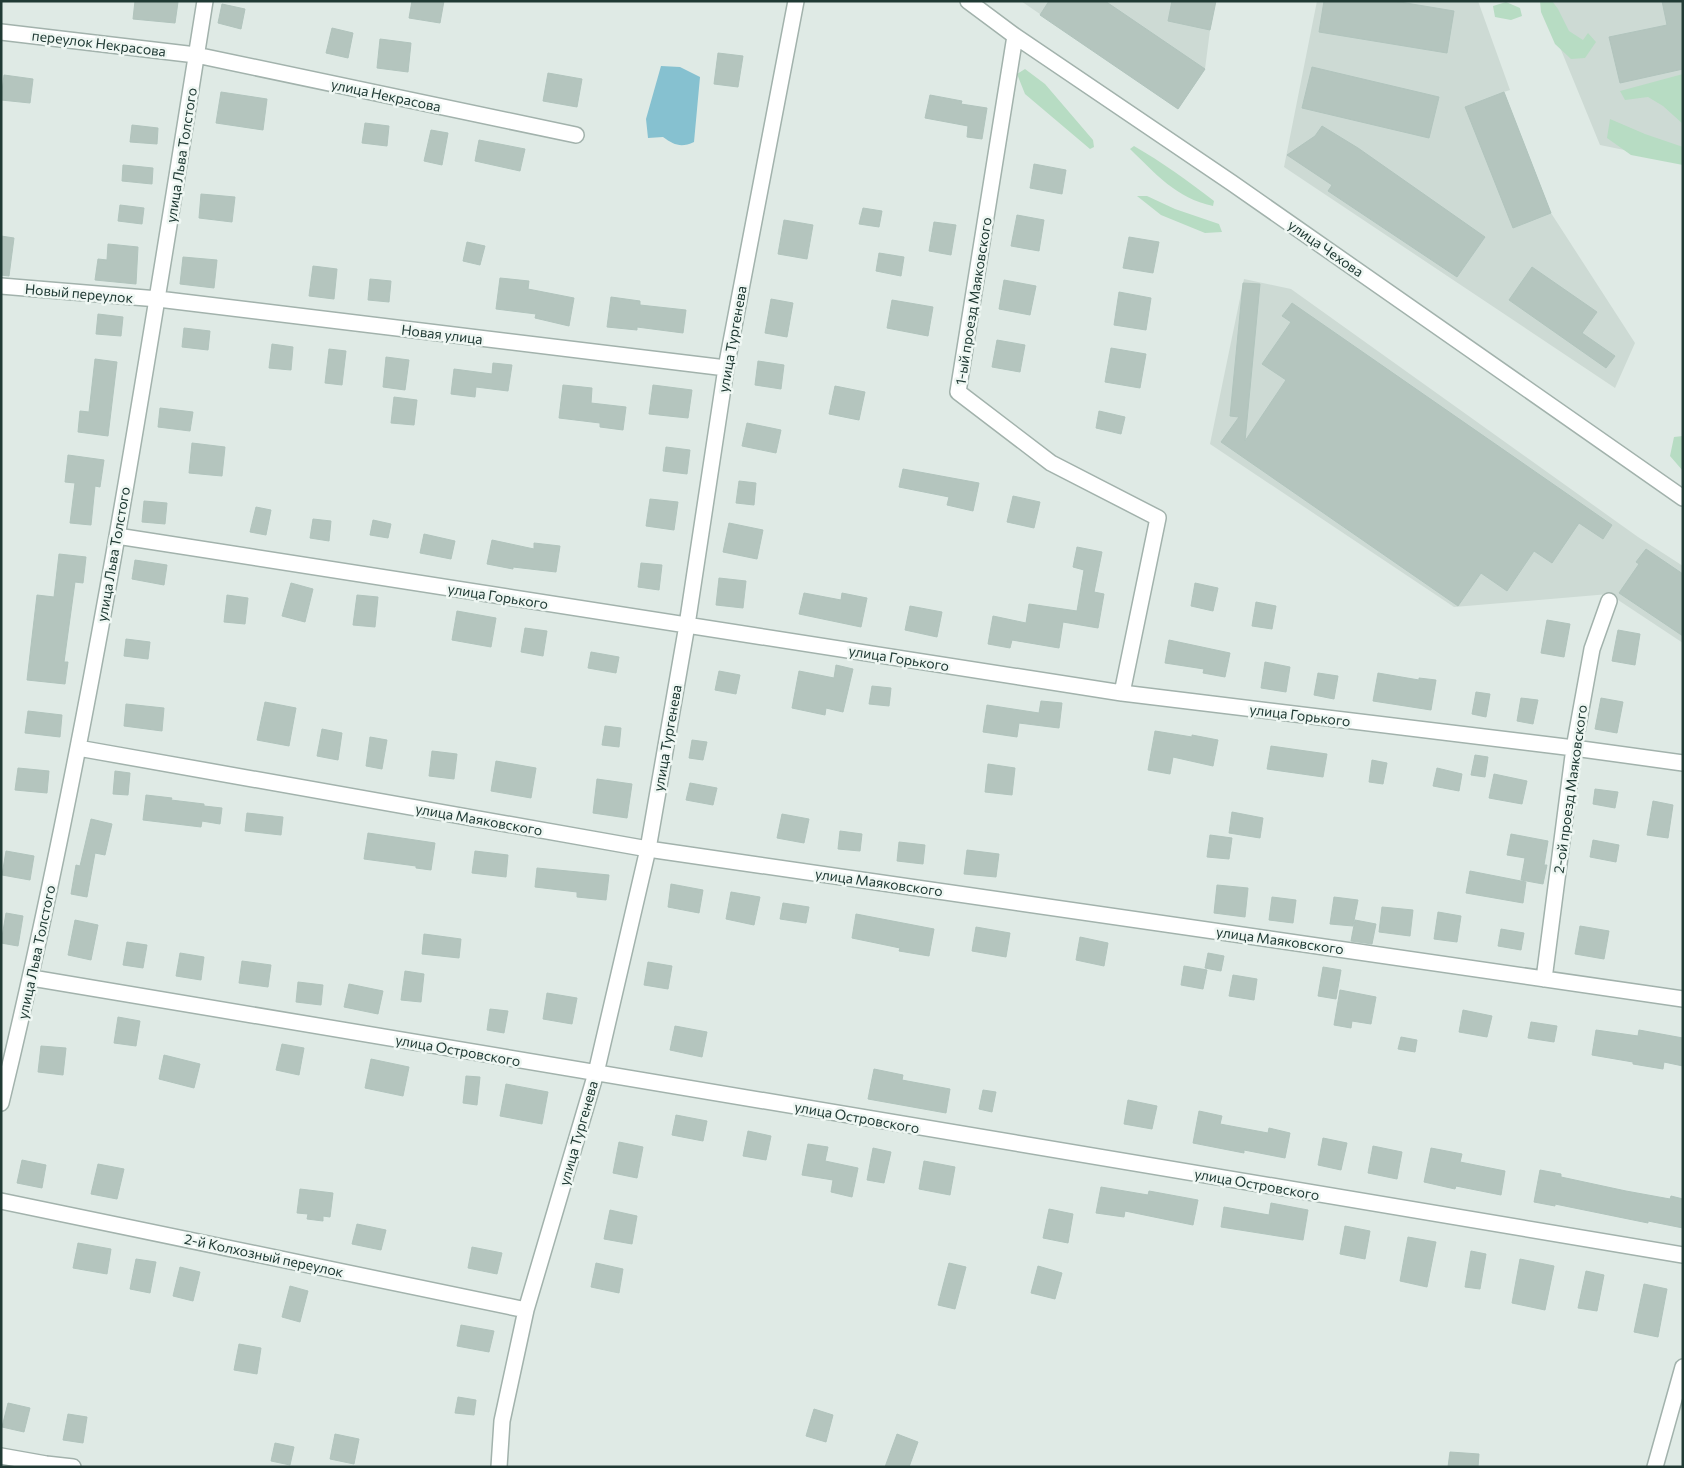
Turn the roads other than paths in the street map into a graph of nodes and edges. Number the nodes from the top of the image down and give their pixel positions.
1 (205, 1) edge
2 (796, 1) edge
3 (968, 1) edge
4 (1, 32) edge
5 (1015, 36) junction
6 (196, 55) junction
7 (576, 135) dead end
8 (1, 286) edge
9 (158, 299) junction
10 (726, 368) junction
11 (1683, 498) edge
12 (117, 536) junction
13 (1609, 601) dead end
14 (687, 625) junction
15 (1122, 693) junction
16 (78, 748) junction
17 (1574, 748) junction
18 (1683, 763) edge
19 (648, 849) junction
20 (32, 978) junction
21 (1544, 979) junction
22 (1683, 999) edge
23 (596, 1073) junction
24 (1, 1103) edge
25 (1, 1200) edge
26 (1683, 1256) edge
27 (526, 1310) junction
28 (1683, 1367) edge
29 (1, 1456) edge
30 (73, 1467) edge
31 (499, 1467) edge
32 (1655, 1467) edge

1 - 6 street, улица Льва Толстого
2 - 10 street, улица Тургенева
3 - 5 street, улица Чехова
4 - 6 street, переулок Некрасова
5 - 11 street, улица Чехова
5 - 15 street, 1-ый проезд Маяковского
6 - 7 street, улица Некрасова
6 - 9 street, улица Льва Толстого
8 - 9 street, Новый переулок
9 - 10 street, Новая улица
9 - 12 street, улица Льва Толстого
10 - 14 street, улица Тургенева
12 - 14 street, улица Горького
12 - 16 street, улица Льва Толстого
13 - 17 street, 2-ой проезд Маяковского
14 - 15 street, улица Горького
14 - 19 street, улица Тургенева
15 - 17 street, улица Горького
16 - 19 street, улица Маяковского
16 - 20 street, улица Льва Толстого
17 - 18 street, улица Горького
17 - 21 street, 2-ой проезд Маяковского
19 - 21 street, улица Маяковского
19 - 23 street, улица Тургенева
20 - 23 street, улица Островского
20 - 24 street, улица Льва Толстого
21 - 22 street, улица Маяковского
23 - 26 street, улица Островского
23 - 27 street, улица Тургенева
25 - 27 street, 2-й Колхозный переулок
27 - 31 street, улица Тургенева
28 - 32 street
29 - 30 street

